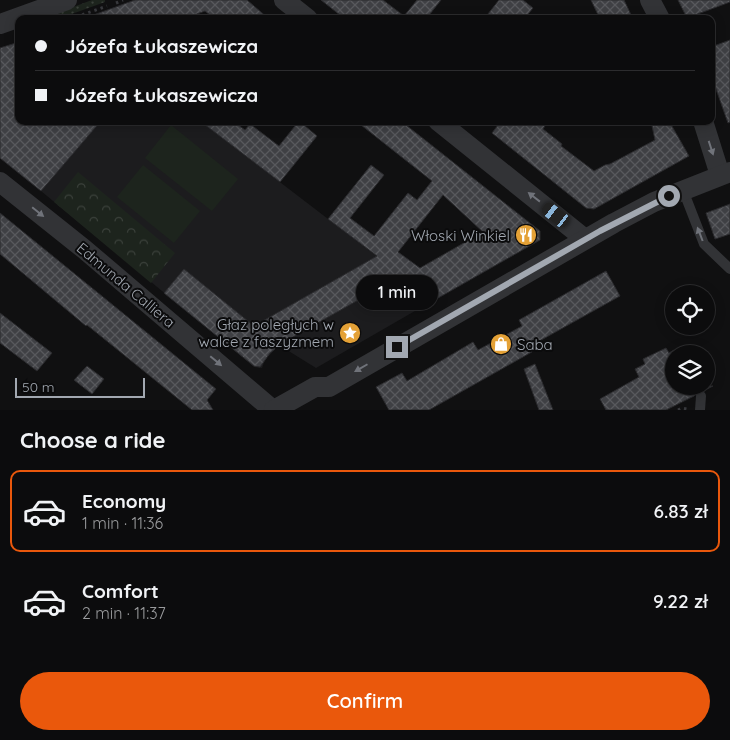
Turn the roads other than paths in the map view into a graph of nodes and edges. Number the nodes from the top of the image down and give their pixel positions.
1 (67, 0) edge
2 (284, 0) edge
3 (650, 0) edge
4 (25, 15) edge
5 (303, 15) edge
6 (658, 15) edge
7 (15, 19) edge
8 (0, 24) edge
9 (443, 125) edge
10 (705, 125) edge
11 (725, 173) edge
12 (0, 182) edge
13 (683, 190) junction
14 (585, 239) junction
15 (730, 269) edge
16 (701, 396) dead end
17 (274, 410) edge
18 (700, 410) edge

1 - 4 street
2 - 5 street
3 - 6 street
7 - 8 street
14 -> 9 street
10 -> 11 street
11 - 13 street
12 -> 17 street, Edmunda Calliera
13 - 14 street
15 -> 13 lane
14 -> 17 street
16 - 18 lane

